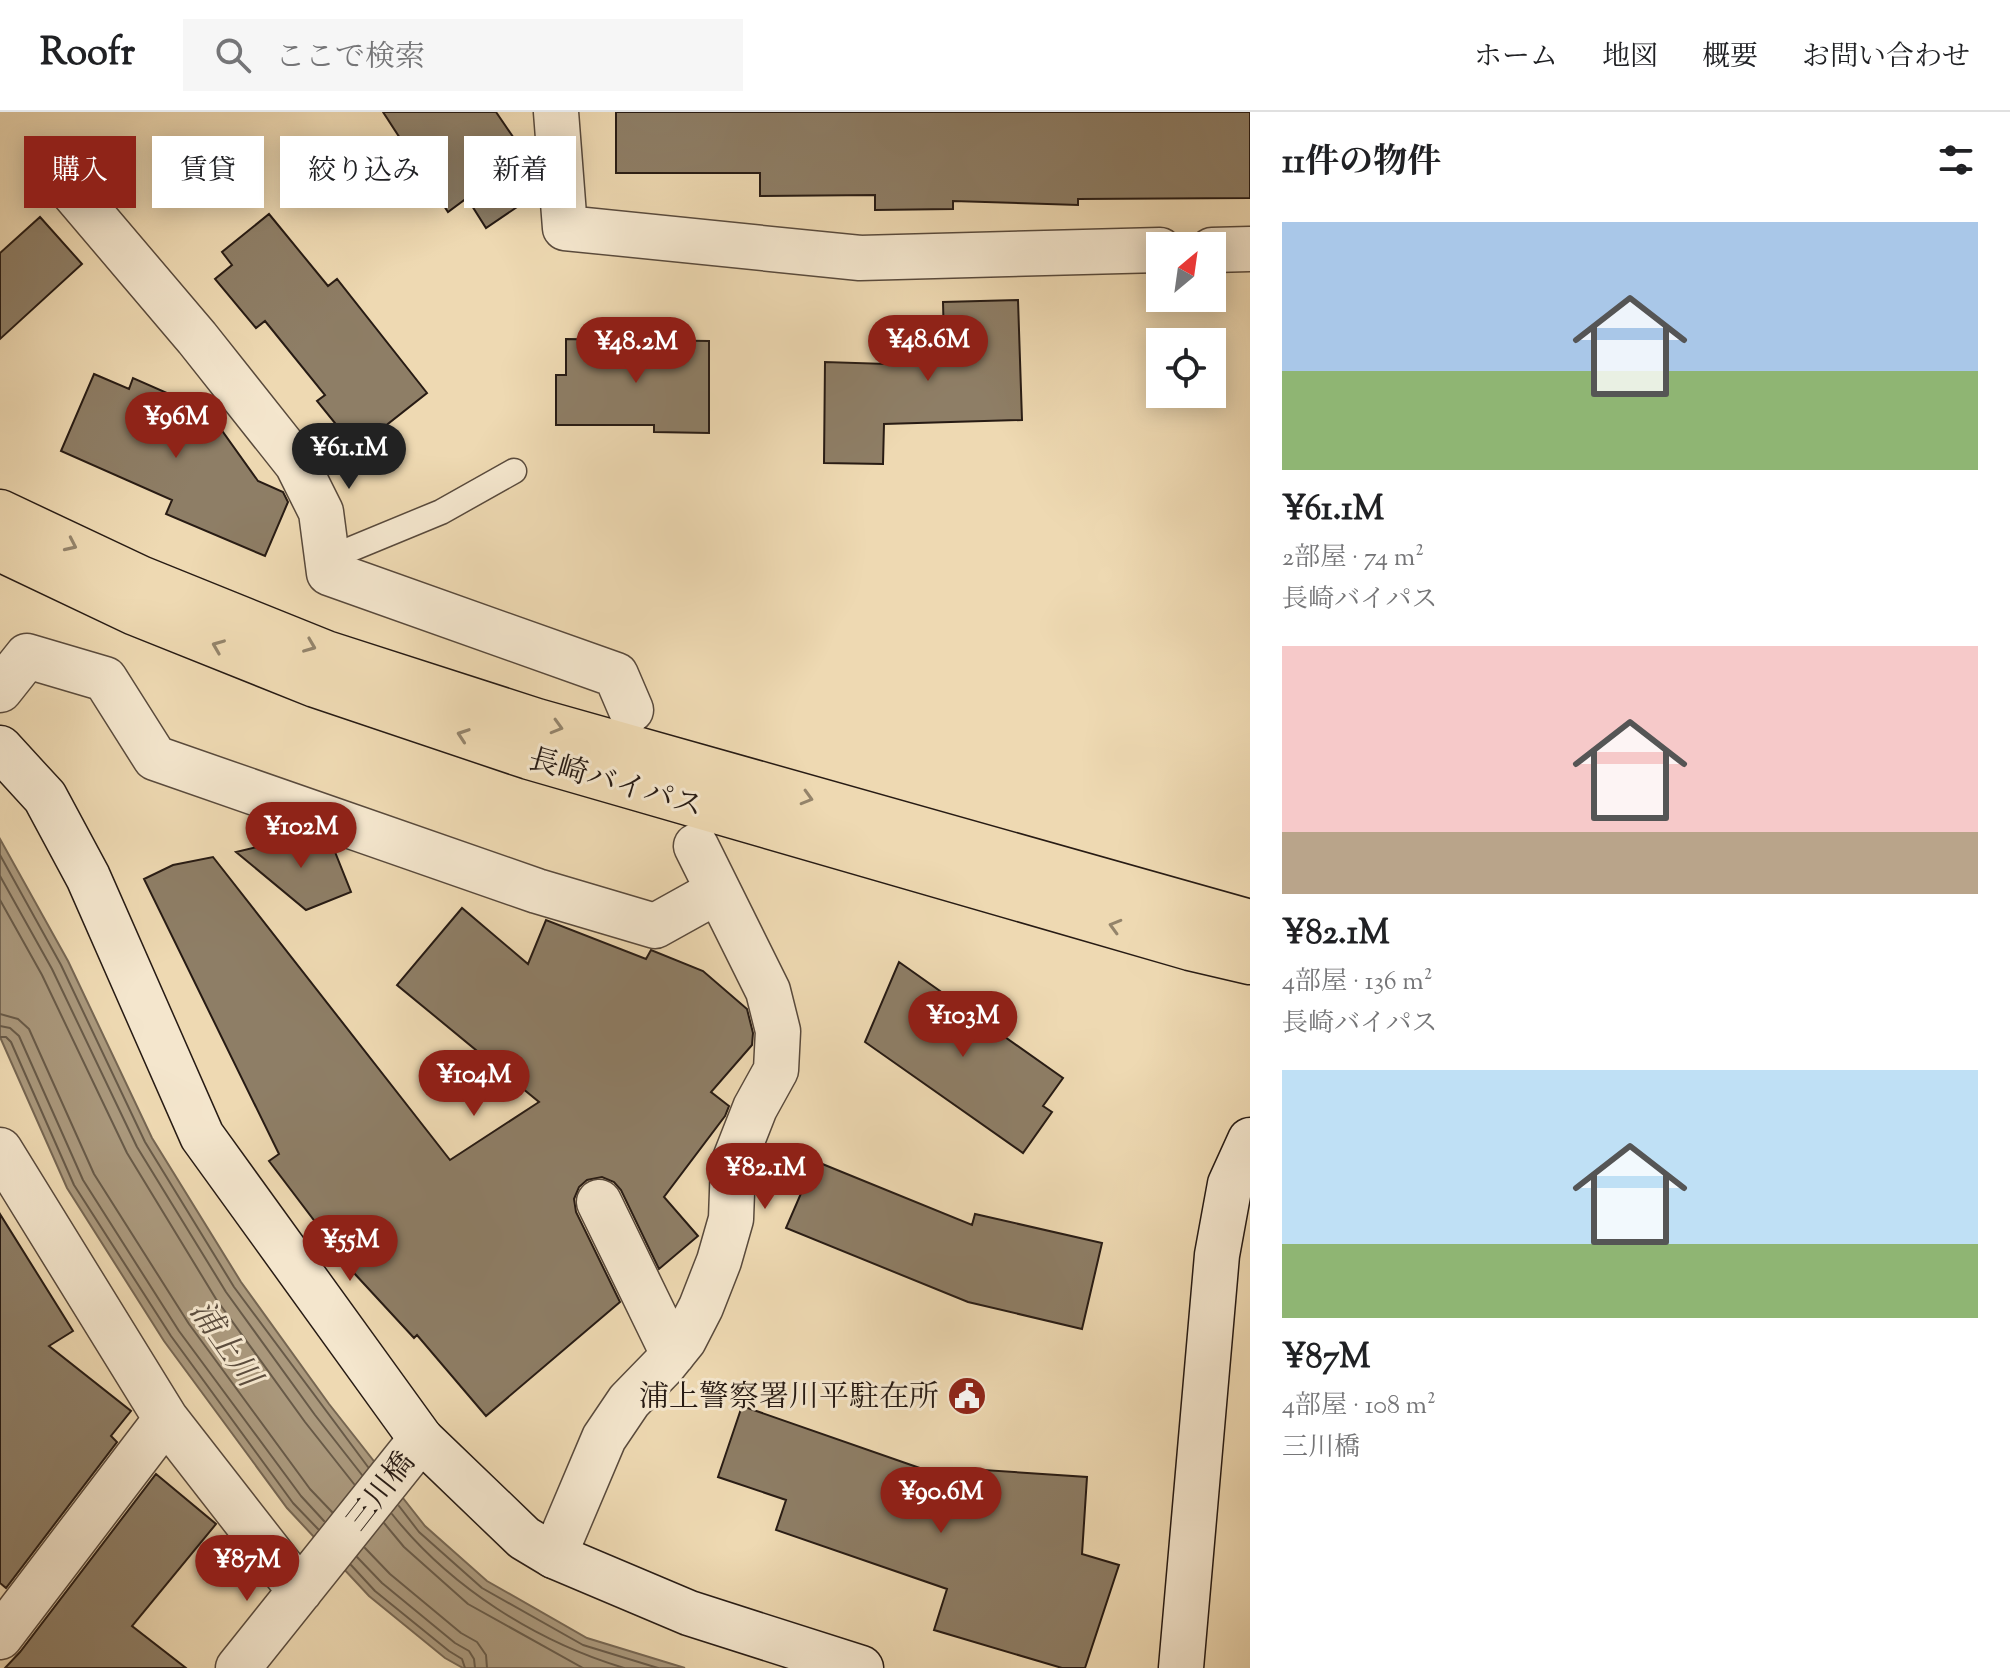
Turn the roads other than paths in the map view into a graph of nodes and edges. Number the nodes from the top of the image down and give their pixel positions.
1 (556, 112) edge
2 (87, 208) edge
3 (1250, 249) edge
4 (1146, 250) edge
5 (1226, 250) edge
6 (514, 471) dead end
7 (0, 512) edge
8 (0, 549) edge
9 (327, 559) junction
10 (0, 690) edge
11 (631, 710) dead end
12 (0, 748) edge
13 (696, 846) dead end
14 (718, 891) junction
15 (1216, 927) edge
16 (1250, 962) edge
17 (1250, 1140) edge
18 (0, 1150) edge
19 (599, 1202) dead end
20 (673, 1354) junction
21 (166, 1419) junction
22 (421, 1439) junction
23 (554, 1556) junction
24 (304, 1586) junction
25 (0, 1637) edge
26 (238, 1668) edge
27 (861, 1668) edge
28 (1181, 1668) edge

1 - 4 street
2 - 9 street
3 - 5 street
6 - 9 lane
7 -> 15 highway, 長崎バイパス
15 -> 8 highway, 長崎バイパス
9 - 11 street
10 - 14 street
12 - 22 street
13 - 14 street
14 - 20 street
15 - 16 highway, 長崎バイパス
17 - 28 street
18 - 21 street
19 - 20 street
20 - 23 street
21 - 24 street
21 - 25 street
22 - 23 street
22 - 24 street, 三川橋
23 - 27 street
24 - 26 street, 三川橋

